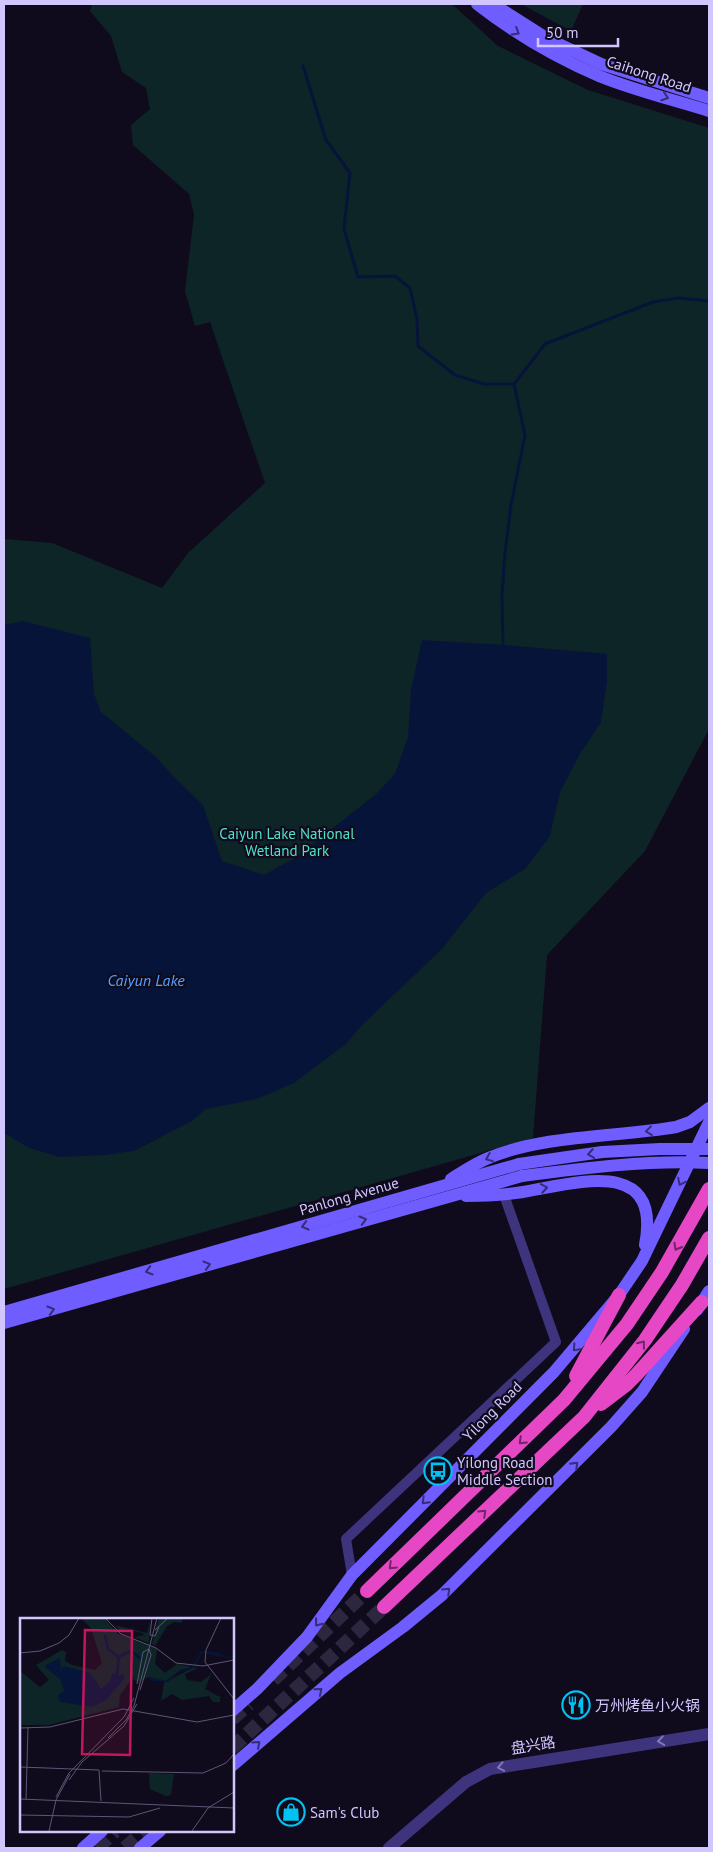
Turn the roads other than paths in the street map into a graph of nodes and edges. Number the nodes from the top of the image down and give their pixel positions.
1 (477, 4) edge
2 (493, 4) edge
3 (709, 98) edge
4 (709, 111) edge
5 (709, 1108) edge
6 (709, 1122) edge
7 (709, 1149) edge
8 (709, 1163) edge
9 (521, 1170) junction
10 (709, 1189) edge
11 (440, 1193) junction
12 (504, 1195) junction
13 (709, 1238) edge
14 (642, 1261) junction
15 (619, 1295) junction
16 (706, 1297) edge
17 (4, 1312) edge
18 (4, 1323) edge
19 (564, 1400) junction
20 (584, 1417) junction
21 (352, 1575) junction
22 (367, 1591) tunnel mouth
23 (384, 1607) tunnel mouth
24 (234, 1709) tunnel mouth
25 (709, 1734) edge
26 (234, 1764) edge
27 (101, 1832) edge
28 (159, 1832) edge
29 (83, 1848) edge
30 (140, 1848) edge
31 (390, 1848) edge

1 -> 4 main road, Caihong Road
2 - 3 main road, Caihong Road
5 -> 11 main road
6 -> 14 main road, Yilong Road
7 -> 9 main road, Panlong Avenue, bridge
8 - 9 main road, Panlong Avenue, bridge
9 - 11 main road, Panlong Avenue
10 -> 19 highway
11 - 12 main road
11 -> 17 main road, Panlong Avenue
18 -> 11 main road, Panlong Avenue
12 -> 14 main road
12 - 21 street
20 -> 13 highway
14 - 15 main road, Yilong Road
15 - 19 highway
15 -> 21 main road, Yilong Road
16 - 20 highway
26 -> 16 main road
19 -> 22 highway
23 -> 20 highway
21 -> 24 main road, Yilong Road
25 -> 31 street, 盘兴路
27 - 29 main road
28 - 30 main road

